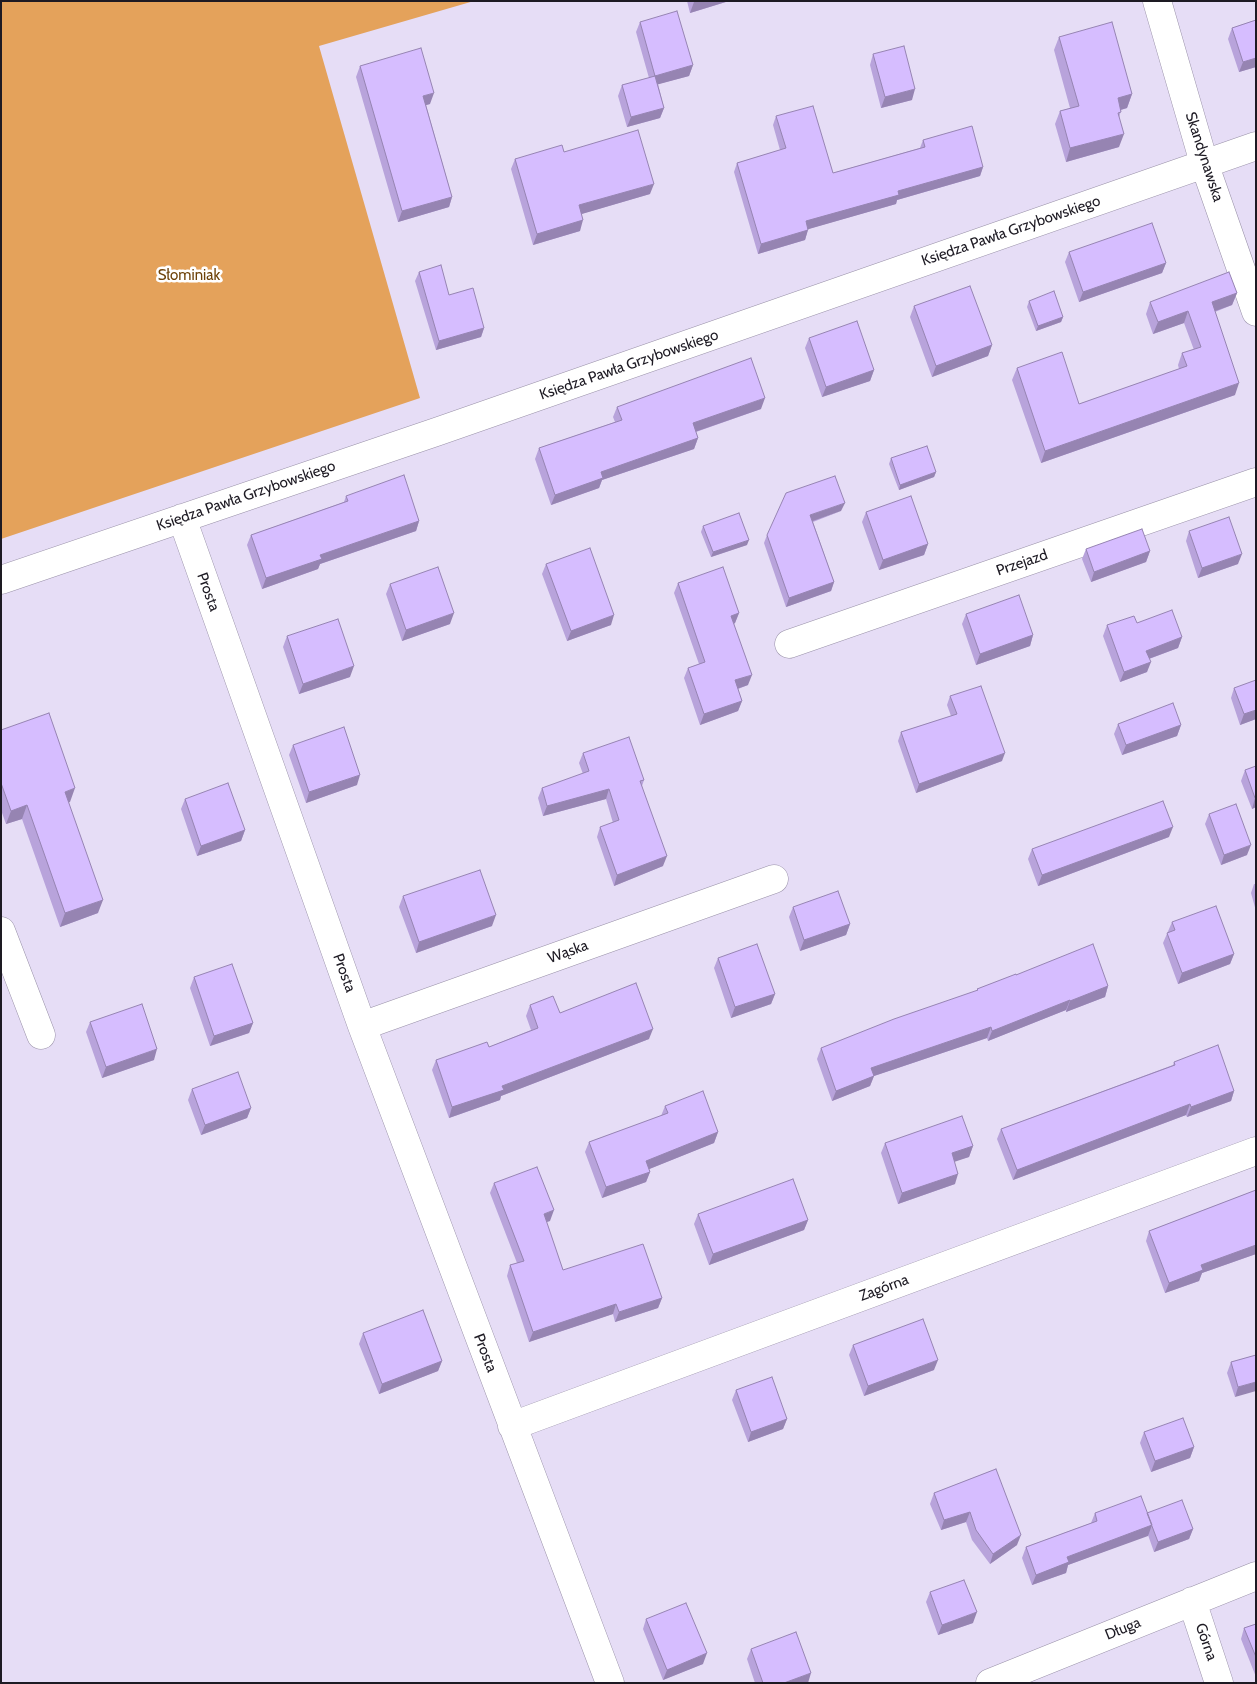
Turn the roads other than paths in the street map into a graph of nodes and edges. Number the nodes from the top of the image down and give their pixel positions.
1 (1157, 1) edge
2 (1256, 146) edge
3 (1204, 163) junction
4 (1256, 312) edge
5 (1256, 482) edge
6 (182, 518) junction
7 (1, 580) edge
8 (789, 644) dead end
9 (774, 879) dead end
10 (1, 931) edge
11 (362, 1026) junction
12 (41, 1036) dead end
13 (1256, 1151) edge
14 (512, 1426) junction
15 (1256, 1576) edge
16 (1192, 1602) junction
17 (610, 1683) edge
18 (990, 1683) edge
19 (1219, 1683) edge

1 - 3 street, Skandynawska
2 - 3 street, Księdza Pawła Grzybowskiego
3 - 4 street, Skandynawska
3 - 6 street, Księdza Pawła Grzybowskiego
5 - 8 street, Przejazd
6 - 7 street, Księdza Pawła Grzybowskiego
6 - 11 street, Prosta
9 - 11 street, Wąska
10 - 12 street
11 - 14 street, Prosta
13 - 14 street, Zagórna
14 - 17 street, Prosta
15 - 16 street, Długa
16 - 18 street, Długa
16 - 19 street, Górna

